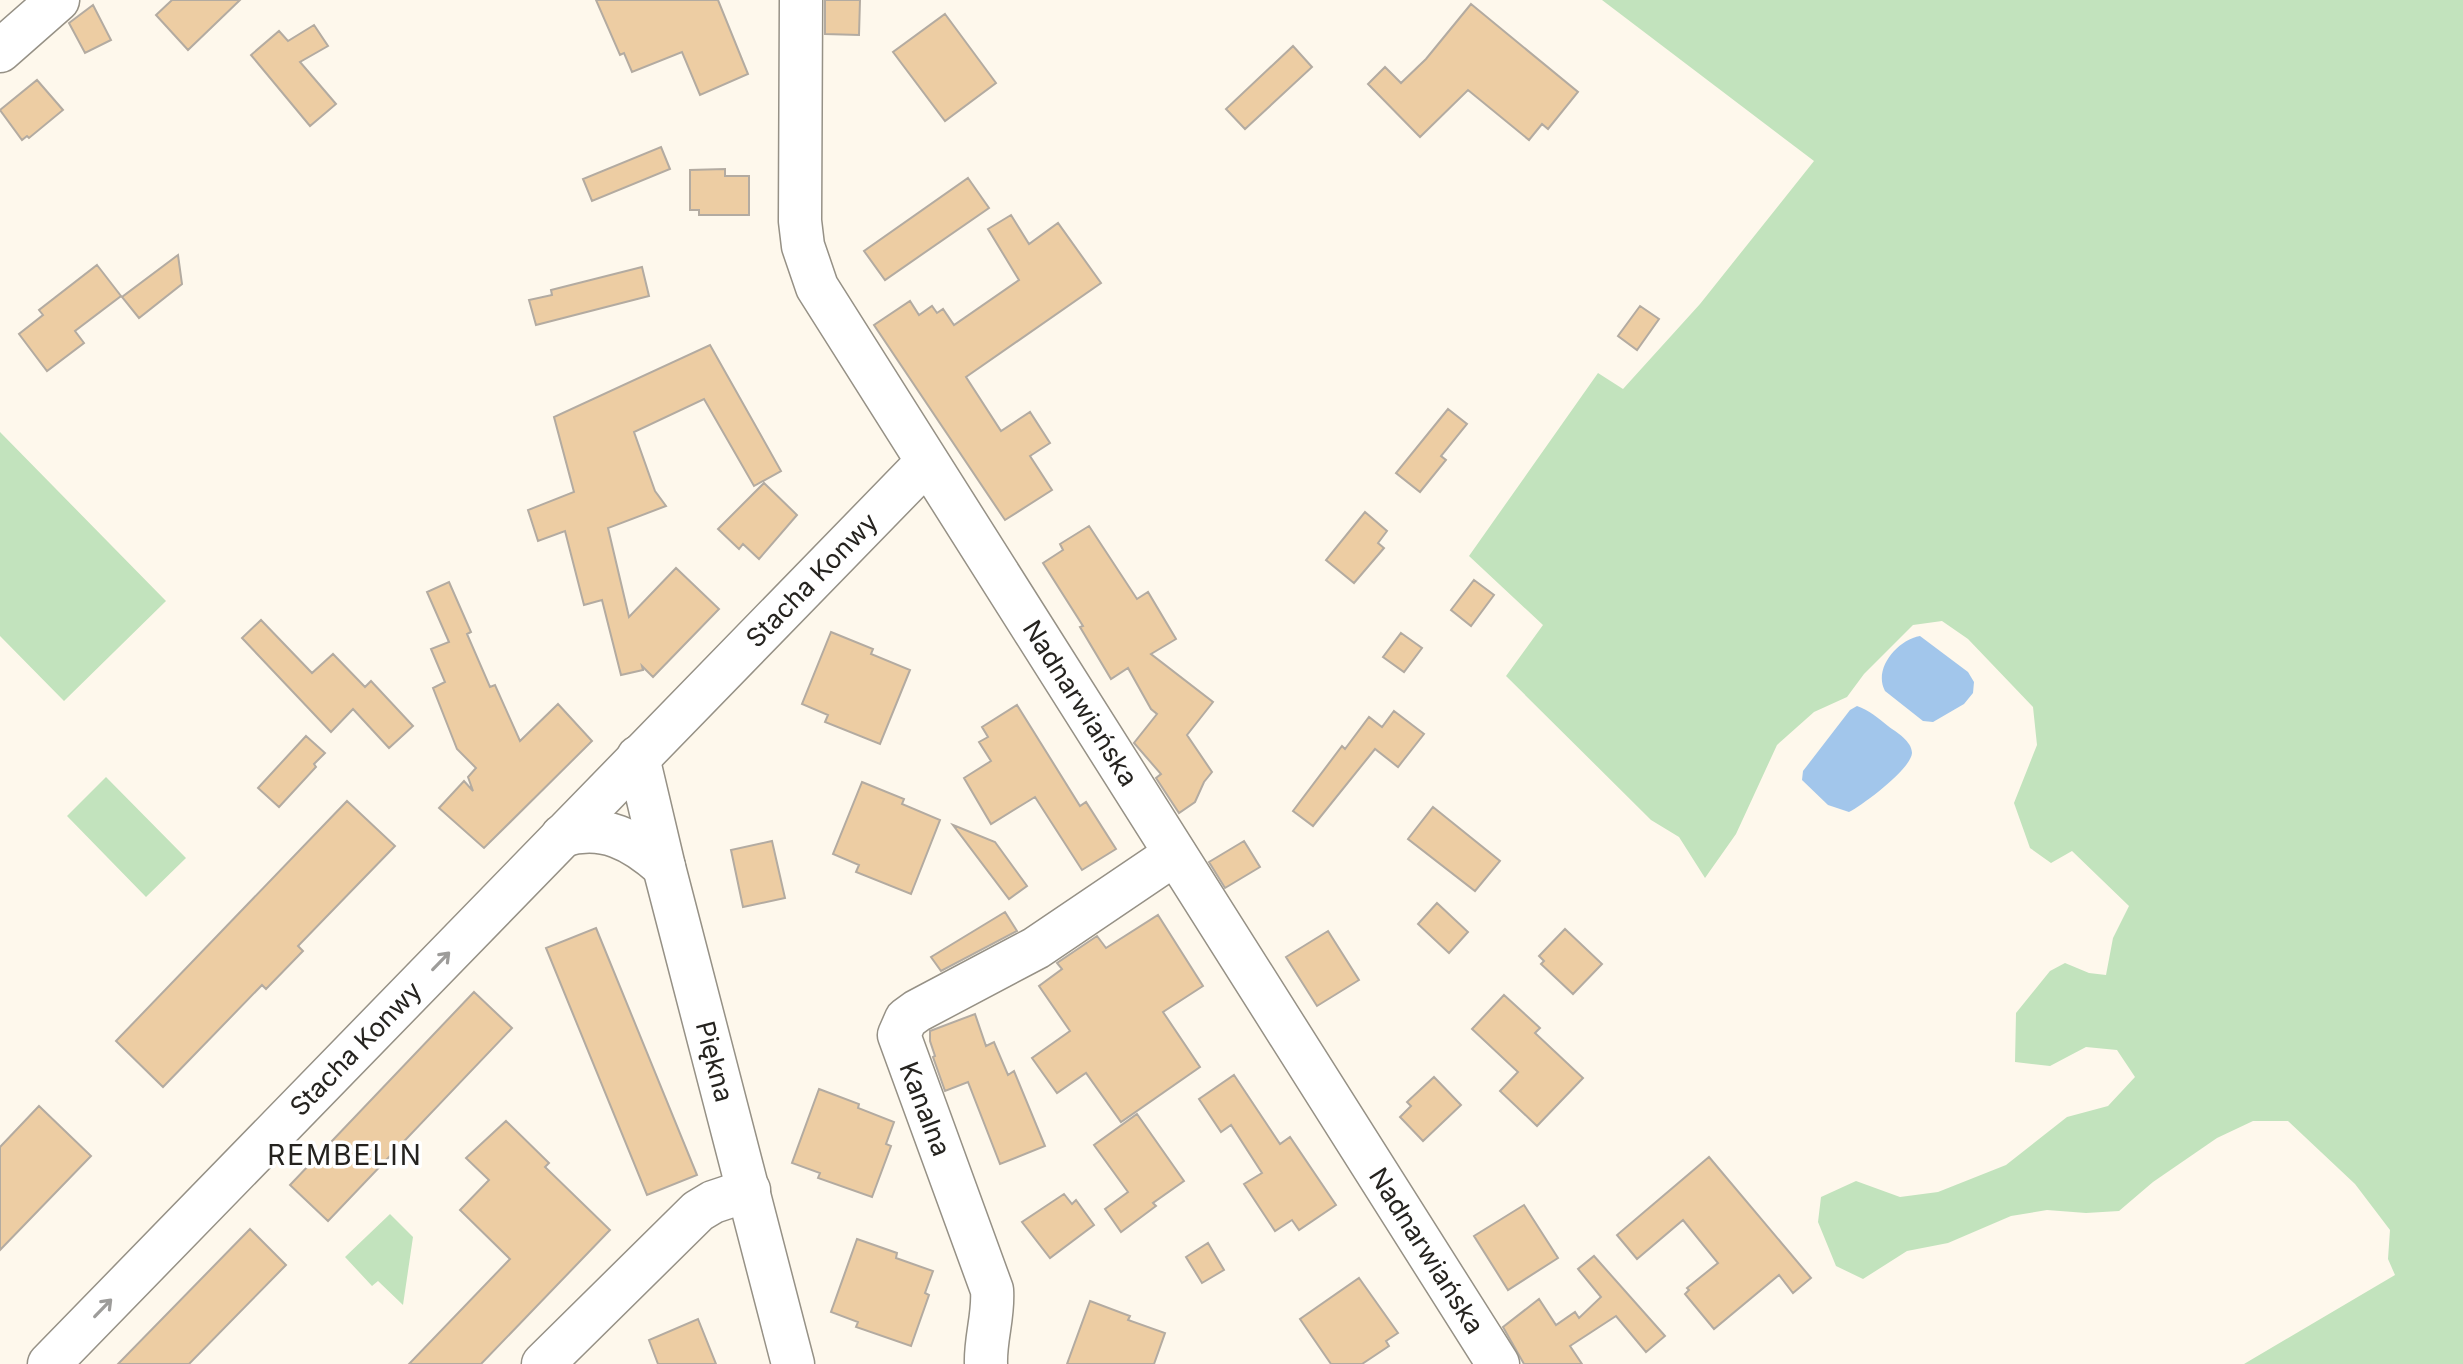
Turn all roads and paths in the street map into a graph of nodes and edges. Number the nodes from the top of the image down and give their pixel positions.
1 (58, 0) edge
2 (801, 0) edge
3 (0, 51) edge
4 (927, 462) junction
5 (638, 757) junction
6 (562, 836) junction
7 (1175, 854) junction
8 (664, 867) junction
9 (749, 1190) junction
10 (49, 1364) edge
11 (543, 1364) edge
12 (793, 1364) edge
13 (986, 1364) edge
14 (1498, 1364) edge

1 - 3 street
2 - 4 street, Nadnarwiańska
4 - 5 street, Stacha Konwy
4 - 7 street, Nadnarwiańska
5 - 6 street, Stacha Konwy
5 - 8 street, Piękna
6 - 8 street
10 -> 6 street, Stacha Konwy
7 - 13 street, Kanalna
7 - 14 street, Nadnarwiańska
8 - 9 street, Piękna
9 - 11 street
9 - 12 street, Piękna

